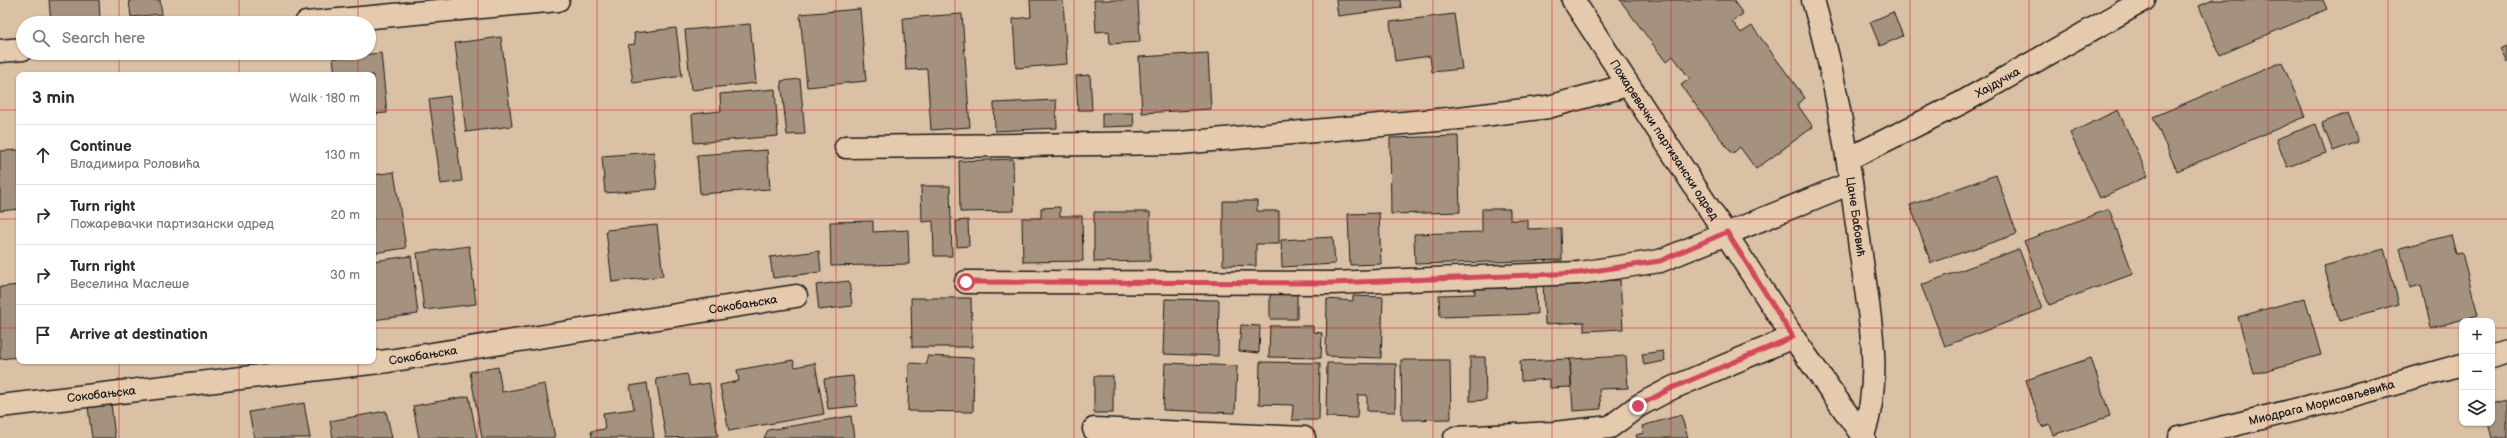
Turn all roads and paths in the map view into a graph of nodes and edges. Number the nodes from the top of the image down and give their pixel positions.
1 (558, 0) edge
2 (1573, 0) edge
3 (1813, 0) edge
4 (2144, 0) edge
5 (376, 17) edge
6 (16, 50) edge
7 (0, 51) edge
8 (1628, 85) junction
9 (846, 147) dead end
10 (1848, 159) junction
11 (1851, 183) junction
12 (1727, 232) junction
13 (966, 282) dead end
14 (796, 296) dead end
15 (1793, 337) junction
16 (2507, 352) edge
17 (2495, 356) edge
18 (376, 363) edge
19 (370, 364) edge
20 (2459, 366) edge
21 (0, 406) edge
22 (1094, 429) dead end
23 (1610, 432) edge
24 (1864, 437) edge
25 (1304, 438) edge
26 (1455, 438) edge
27 (2180, 438) edge

1 - 5 street
2 - 8 street, Пожаревачки партизански одред
3 - 10 street, Цане Бабовић
4 - 10 street, Хајдучка
6 - 7 street
8 - 9 street
8 - 12 street, Пожаревачки партизански одред
10 - 11 street, Цане Бабовић
11 - 12 street
11 - 24 street, Цане Бабовић
12 - 13 street
12 - 15 street, Пожаревачки партизански одред
14 - 18 street, Сокобањска
15 - 23 street
15 - 24 street, Пожаревачки партизански одред
16 - 17 street
19 - 21 street, Сокобањска
20 - 27 street, Миодрага Морисављевића
22 - 25 street
23 - 26 street

